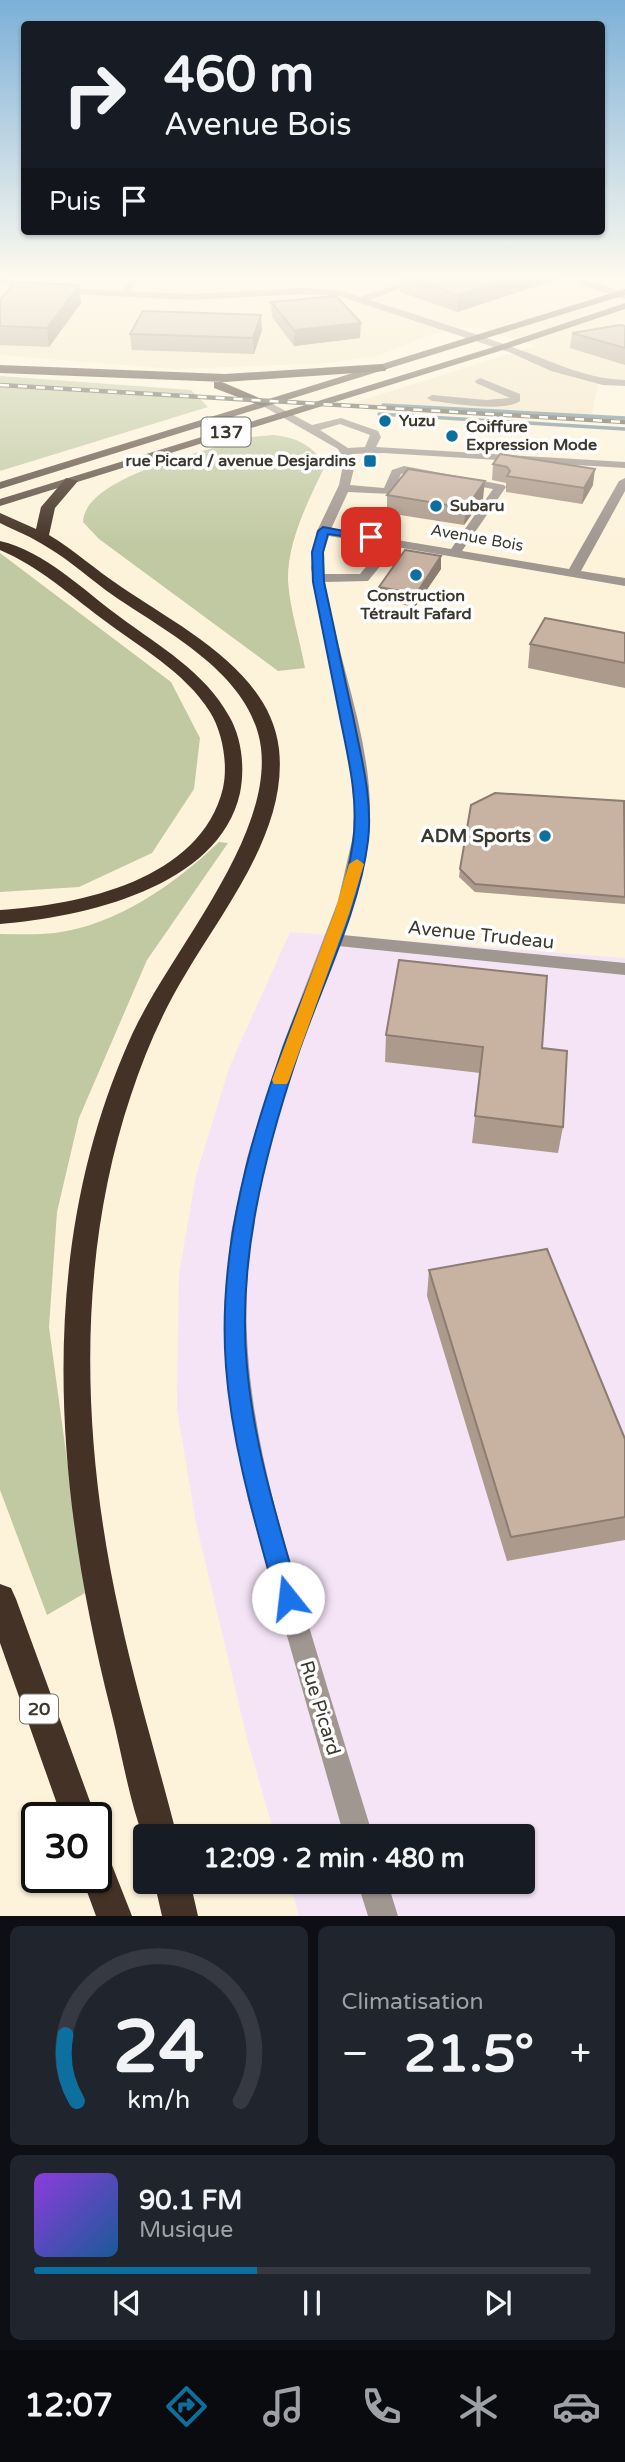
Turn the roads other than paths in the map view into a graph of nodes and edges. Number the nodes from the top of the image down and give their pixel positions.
1 (389, 365) edge
2 (443, 365) edge
3 (546, 365) edge
4 (381, 368) junction
5 (0, 369) edge
6 (185, 377) junction
7 (480, 381) dead end
8 (625, 383) edge
9 (432, 398) dead end
10 (265, 403) junction
11 (284, 414) junction
12 (311, 429) junction
13 (370, 449) junction
14 (346, 451) junction
15 (476, 456) junction
16 (625, 465) edge
17 (462, 478) junction
18 (71, 481) junction
19 (625, 481) edge
20 (0, 486) edge
21 (342, 488) junction
22 (0, 503) edge
23 (0, 517) edge
24 (323, 531) junction
25 (41, 537) junction
26 (394, 541) junction
27 (0, 545) edge
28 (455, 552) junction
29 (573, 573) junction
30 (318, 578) junction
31 (625, 582) edge
32 (0, 917) edge
33 (332, 940) junction
34 (625, 970) edge
35 (0, 1599) edge
36 (73, 1802) edge
37 (157, 1824) edge
38 (355, 1824) edge
39 (106, 1893) edge
40 (175, 1894) edge
41 (376, 1894) edge
42 (114, 1916) edge
43 (180, 1916) edge
44 (383, 1916) edge

1 - 4 main road, 137
2 - 11 main road, 137
3 - 8 street
4 - 6 highway
4 - 10 main road, 137
5 - 6 highway
6 - 10 highway
7 - 9 street
10 - 11 street
10 - 20 main road, 137
11 - 12 street
11 - 18 main road, 137
12 - 13 street
12 - 14 street
13 - 14 street
13 - 15 street
14 - 21 street, Rue Picard
15 - 16 street
15 - 17 street
17 - 21 street
17 - 28 street
18 - 22 main road, 137
18 - 25 highway
19 - 29 street
21 - 24 street, Rue Picard
23 - 25 highway
24 - 26 street, Avenue Bois
24 - 30 street, Rue Picard
25 - 37 highway
26 - 28 street, Avenue Bois
26 - 30 street
27 - 32 highway
28 - 29 street, Avenue Bois
29 - 31 street, Avenue Bois
30 - 33 street, Rue Picard
33 - 34 street, Avenue Trudeau
33 - 38 street, Rue Picard
35 - 36 highway, 20
39 - 42 highway
40 - 43 highway
41 - 44 street

